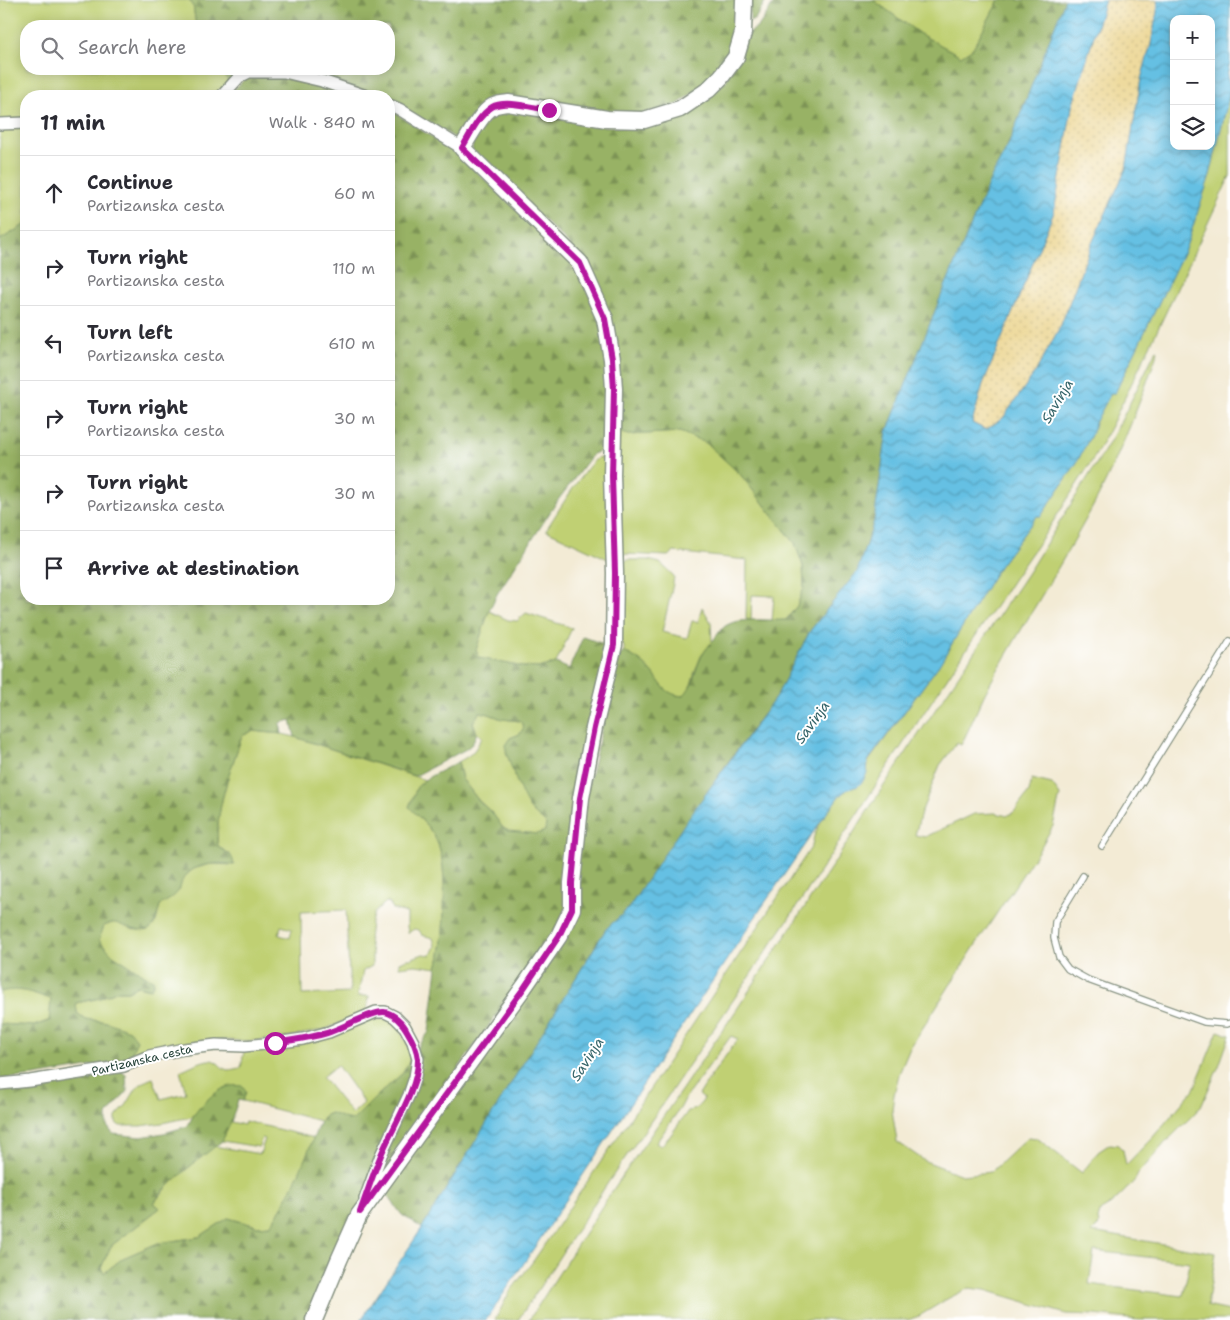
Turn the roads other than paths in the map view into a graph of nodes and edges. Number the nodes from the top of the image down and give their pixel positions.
1 (744, 0) edge
2 (243, 75) edge
3 (297, 75) edge
4 (227, 90) edge
5 (348, 90) edge
6 (395, 107) edge
7 (20, 123) edge
8 (0, 124) edge
9 (462, 148) junction
10 (1230, 641) edge
11 (1102, 846) dead end
12 (1083, 876) dead end
13 (1230, 1023) edge
14 (0, 1084) edge
15 (360, 1212) junction
16 (314, 1320) edge

1 - 9 street
2 - 4 street
3 - 5 street
6 - 9 street
7 - 8 street
9 - 15 street, Partizanska cesta
10 - 11 lane
12 - 13 lane
14 - 15 street, Partizanska cesta
15 - 16 street, Partizanska cesta

